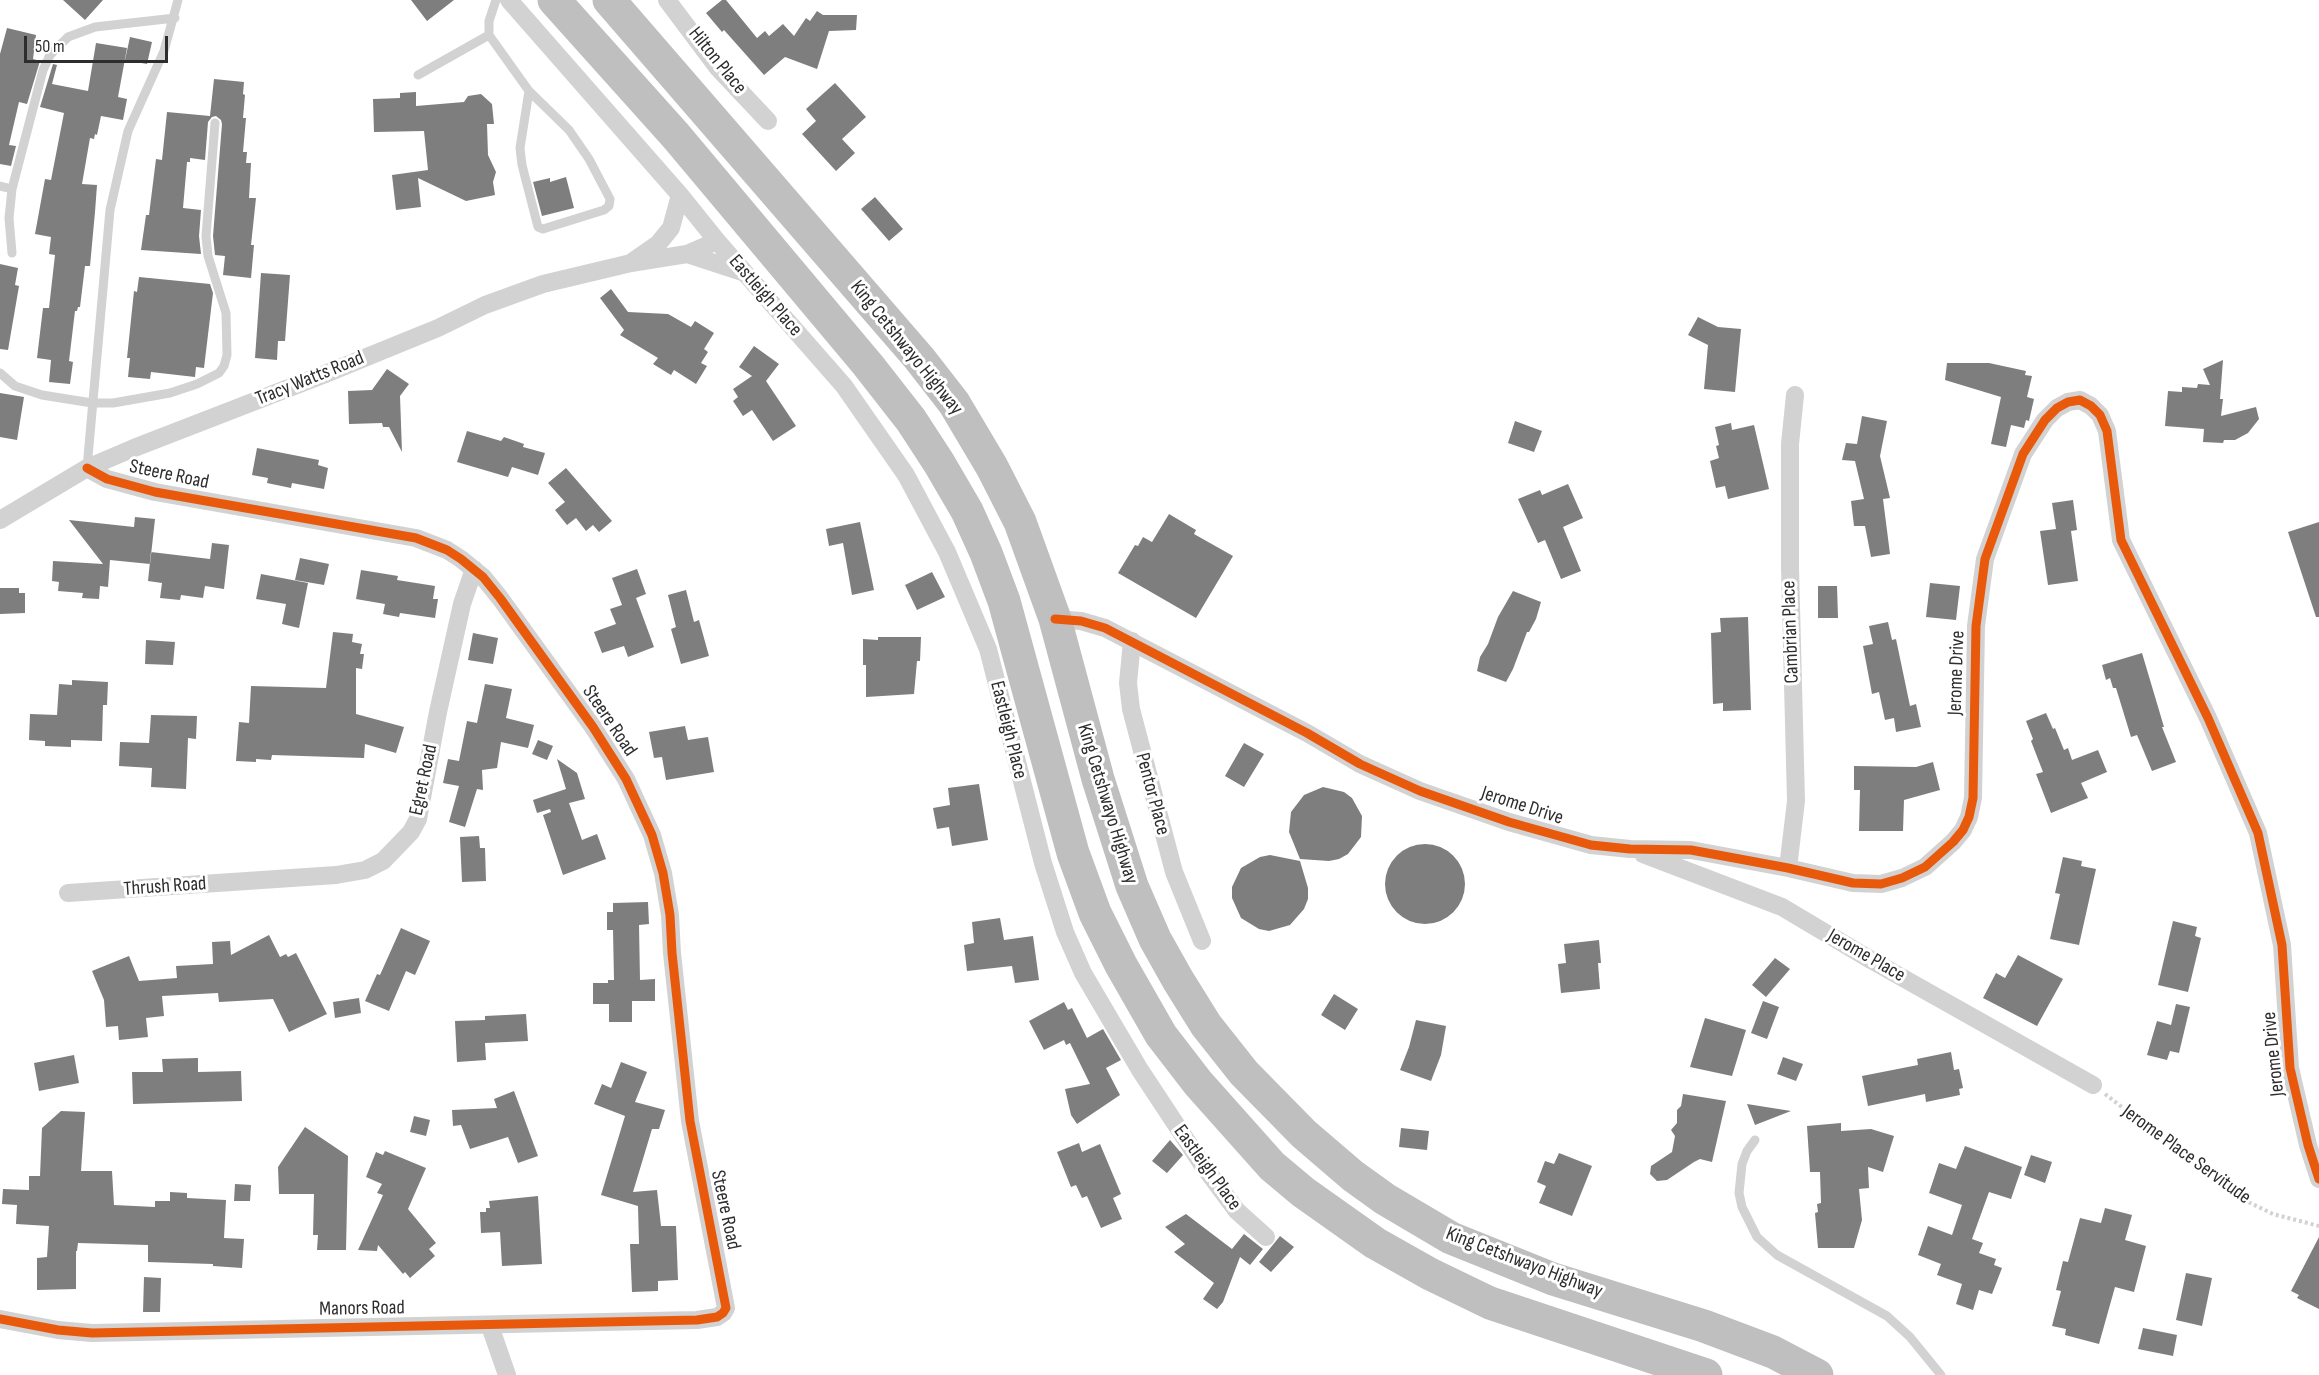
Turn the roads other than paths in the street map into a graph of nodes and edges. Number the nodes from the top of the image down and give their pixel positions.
1 (178, 0) edge
2 (496, 0) edge
3 (509, 0) edge
4 (554, 0) edge
5 (609, 0) edge
6 (667, 0) edge
7 (174, 18) junction
8 (489, 34) junction
9 (418, 75) dead end
10 (529, 91) junction
11 (768, 121) dead end
12 (215, 123) dead end
13 (0, 186) edge
14 (12, 189) junction
15 (680, 195) junction
16 (717, 241) junction
17 (12, 254) dead end
18 (687, 254) junction
19 (631, 263) junction
20 (744, 273) junction
21 (0, 373) edge
22 (1796, 395) dead end
23 (92, 404) junction
24 (87, 468) junction
25 (0, 520) edge
26 (474, 569) junction
27 (1055, 619) junction
28 (1132, 641) junction
29 (1630, 849) junction
30 (1788, 868) junction
31 (262, 880) joint
32 (68, 893) dead end
33 (1202, 941) dead end
34 (2093, 1085) road end
35 (1755, 1140) dead end
36 (2319, 1179) edge
37 (1266, 1238) dead end
38 (723, 1313) joint
39 (0, 1318) edge
40 (490, 1326) junction
41 (507, 1375) edge
42 (1706, 1375) edge
43 (1817, 1375) edge
44 (1941, 1375) edge

1 - 7 lane
2 - 8 lane
3 - 15 street
4 - 42 highway, King Cetshwayo Highway
5 - 27 highway, King Cetshwayo Highway
6 - 11 street, Hilton Place
7 - 14 lane
7 - 23 lane
8 - 9 lane
8 - 10 lane
10 - 10 lane
12 - 23 lane
13 - 14 lane
14 - 17 lane
15 - 16 street
15 - 19 street, Tracy Watts Road
16 - 18 street, Tracy Watts Road
16 - 20 street, Eastleigh Place
18 - 19 street, Tracy Watts Road
18 - 20 street
19 - 24 street, Tracy Watts Road
20 - 37 street, Eastleigh Place
21 - 23 lane
22 - 30 street, Cambrian Place
23 - 24 lane
24 - 25 street, Tracy Watts Road
24 - 26 street, Steere Road
26 - 31 street, Egret Road
26 - 38 street, Steere Road
27 - 28 street, Jerome Drive
27 - 43 highway, King Cetshwayo Highway
28 - 29 street, Jerome Drive
28 - 33 street, Pentor Place
29 - 30 street, Jerome Drive
29 - 34 street, Jerome Place
30 - 36 street, Jerome Drive
31 - 32 street, Thrush Road
35 - 44 lane
38 - 40 street, Manors Road
39 - 40 street, Manors Road
40 - 41 street

